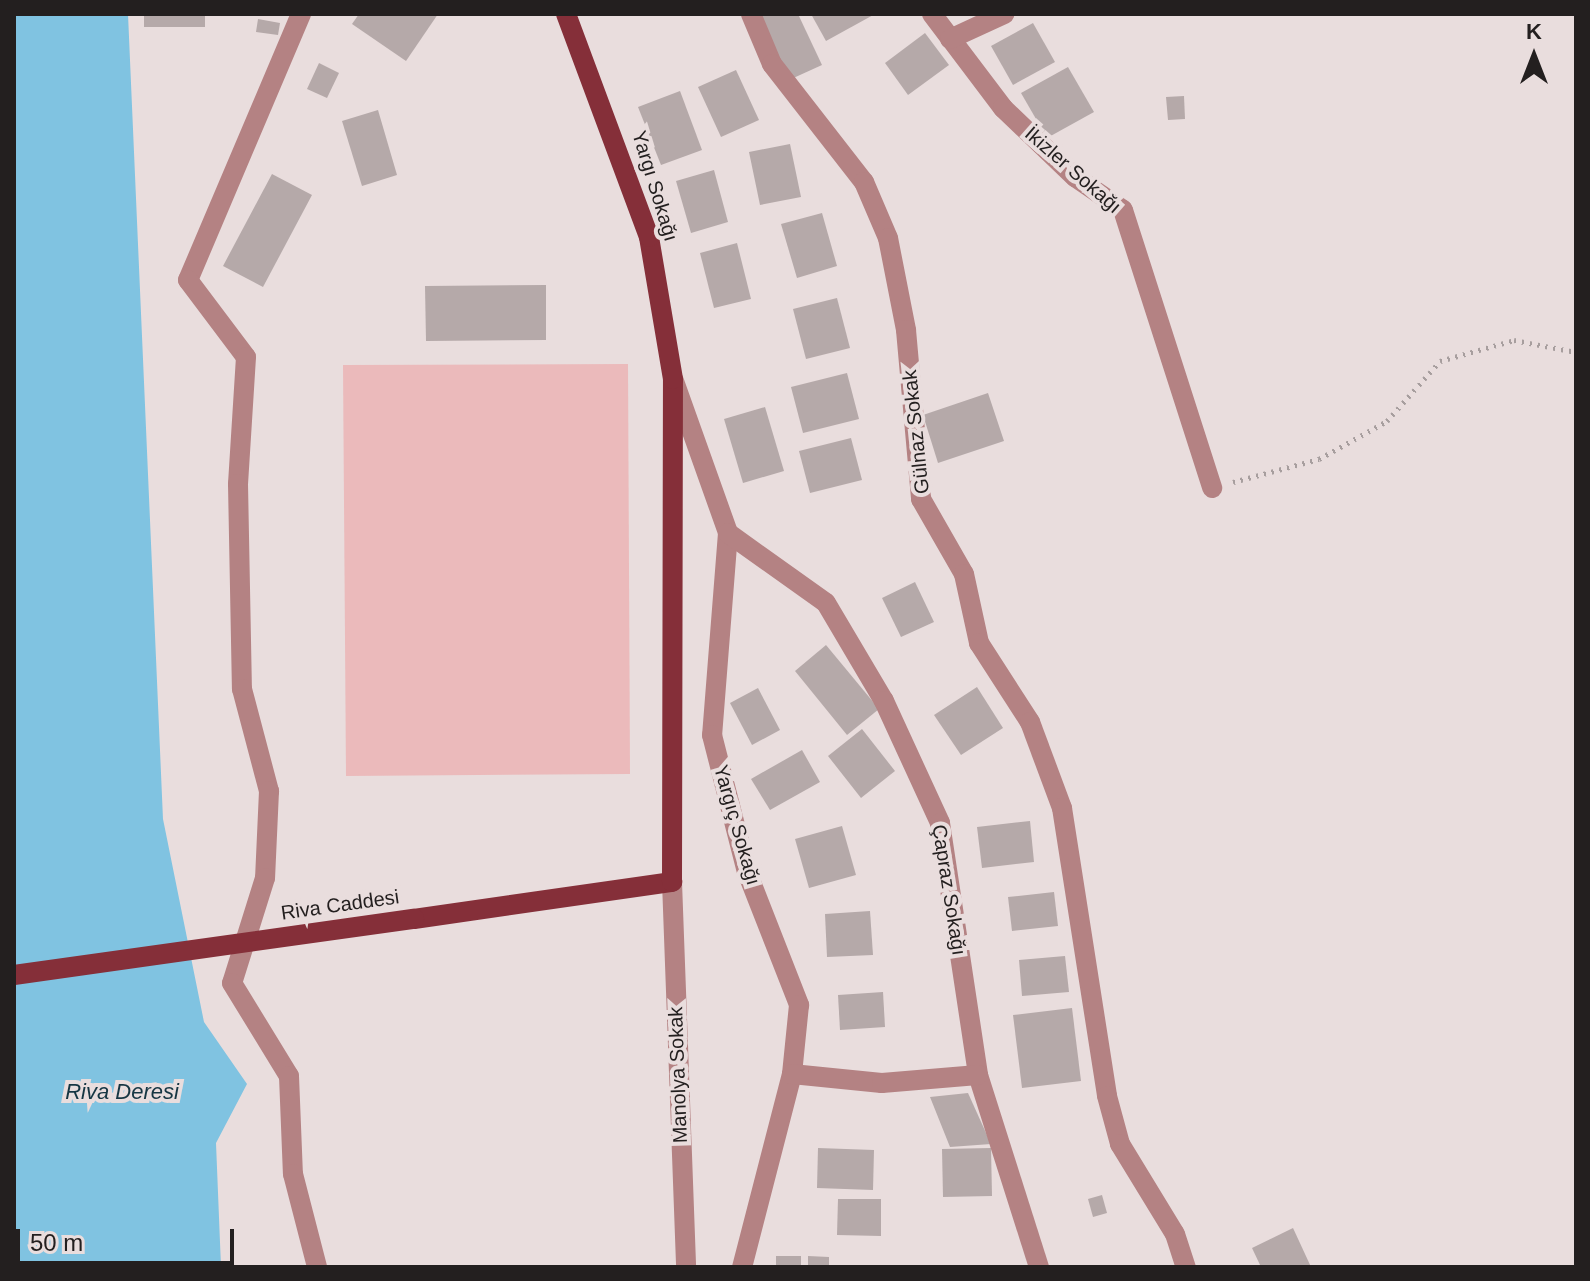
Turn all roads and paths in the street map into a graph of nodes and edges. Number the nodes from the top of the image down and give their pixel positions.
1 (301, 14) edge
2 (566, 14) edge
3 (751, 14) edge
4 (932, 14) edge
5 (1004, 14) edge
6 (950, 39) junction
7 (1576, 352) edge
8 (673, 379) junction
9 (1212, 488) joint
10 (728, 533) junction
11 (672, 882) junction
12 (14, 975) edge
13 (792, 1074) junction
14 (978, 1075) junction
15 (317, 1267) edge
16 (686, 1267) edge
17 (742, 1267) edge
18 (1039, 1267) edge
19 (1186, 1267) edge

1 - 15 street
2 - 8 main road, Yargı Sokağı
3 - 19 street, Gülnaz Sokak
4 - 6 street, İkizler Sokağı
5 - 6 street
6 - 9 street, İkizler Sokağı
7 - 9 path
8 - 10 street, Yargıç Sokağı
8 - 11 main road, Yargı Sokağı
10 - 13 street, Yargıç Sokağı
10 - 14 street, Çapraz Sokağı
11 - 12 main road, Riva Caddesi, bridge
11 - 16 street, Manolya Sokak
13 - 14 street
13 - 17 street, Yargıç Sokağı
14 - 18 street, Çapraz Sokağı

